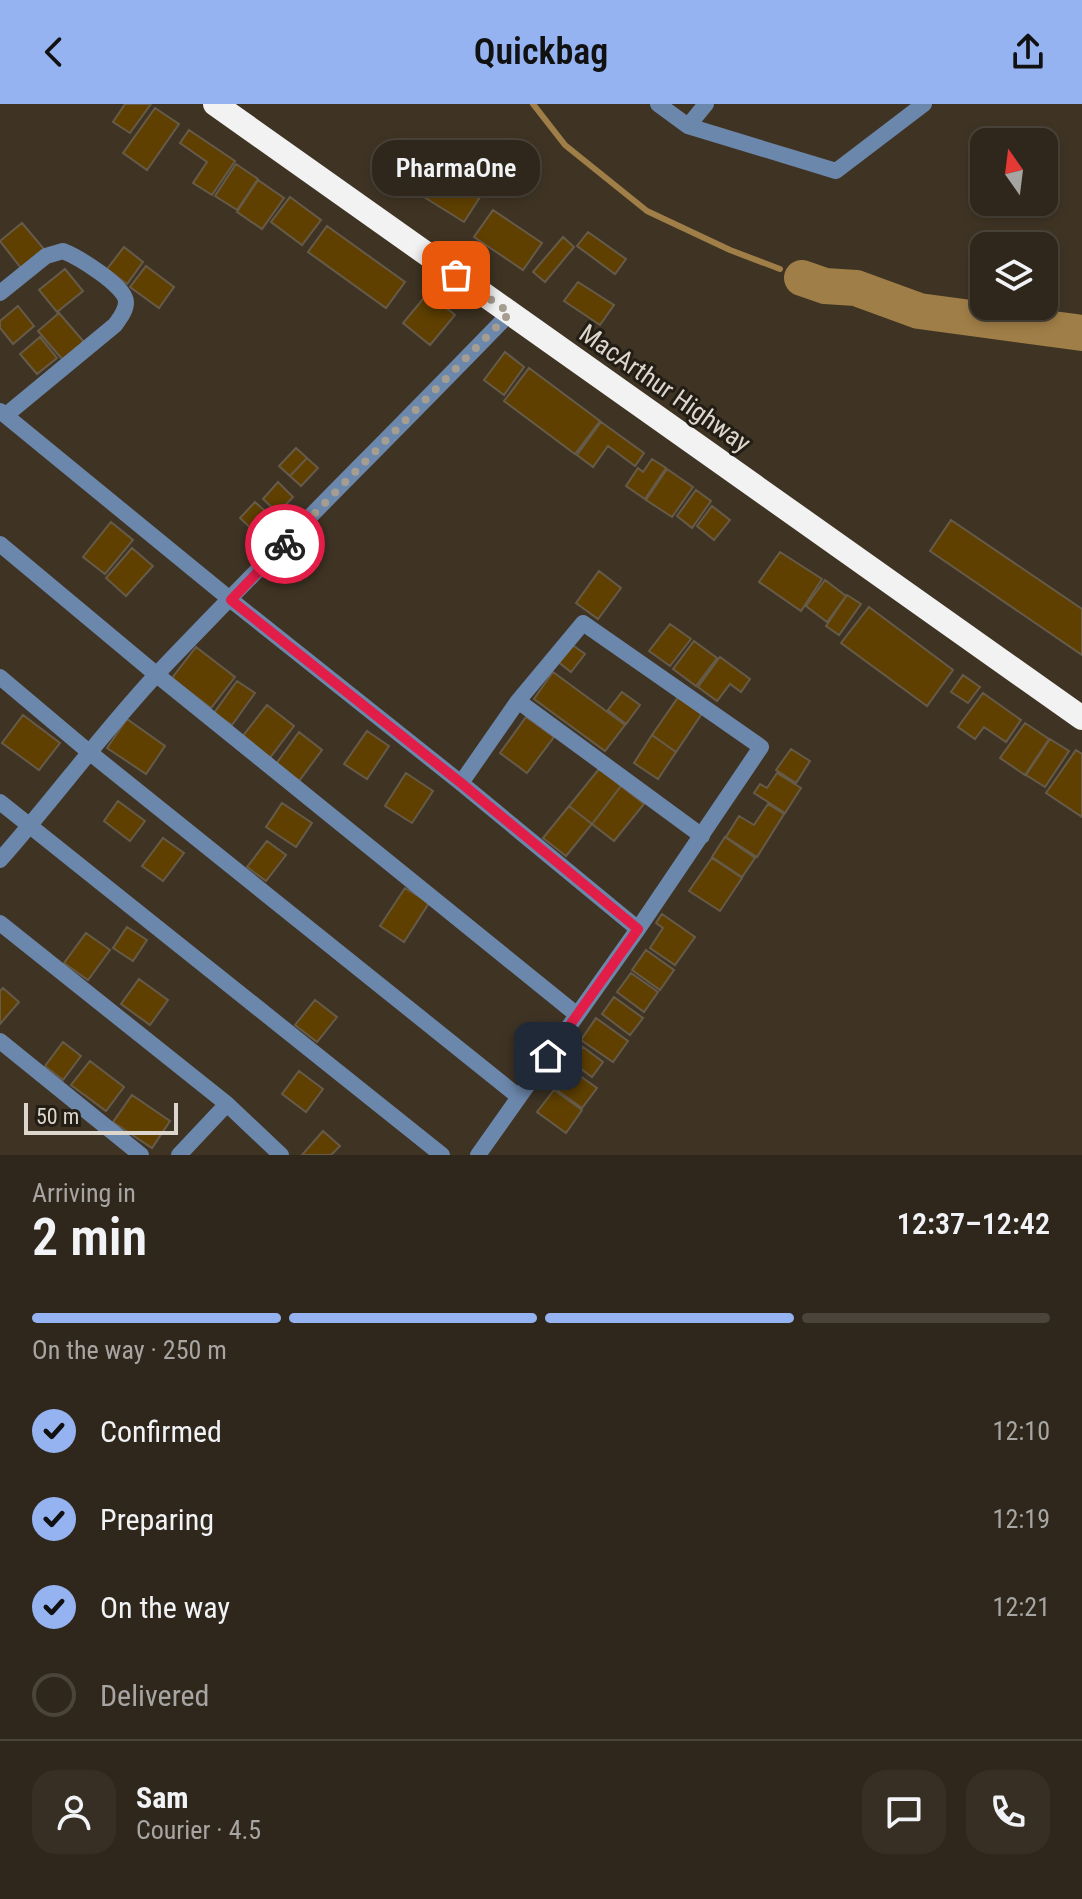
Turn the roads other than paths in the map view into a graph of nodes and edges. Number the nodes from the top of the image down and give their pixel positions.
1 (215, 104) edge
2 (658, 104) edge
3 (706, 104) edge
4 (924, 104) edge
5 (688, 126) junction
6 (0, 293) edge
7 (510, 313) junction
8 (3, 413) edge
9 (0, 544) edge
10 (231, 600) junction
11 (157, 675) junction
12 (0, 677) edge
13 (518, 701) junction
14 (1082, 718) edge
15 (89, 752) junction
16 (461, 783) junction
17 (0, 802) edge
18 (29, 827) junction
19 (702, 836) junction
20 (0, 860) edge
21 (0, 923) edge
22 (638, 929) junction
23 (576, 1014) junction
24 (0, 1041) edge
25 (519, 1097) junction
26 (227, 1104) junction
27 (141, 1155) edge
28 (179, 1155) edge
29 (281, 1155) edge
30 (442, 1155) edge
31 (478, 1155) edge

1 - 7 highway, MacArthur Highway
2 - 5 street
3 - 5 street
4 - 5 street
6 - 8 street
7 - 10 street
7 - 14 highway, MacArthur Highway
8 - 10 street
9 - 11 street
10 - 11 street
10 - 16 street
11 - 15 street
11 - 23 street
12 - 15 street
13 - 16 street
13 - 19 street
13 - 19 street
15 - 18 street
15 - 25 street
16 - 22 street
17 - 18 street
18 - 20 street
18 - 30 street
19 - 22 street
21 - 26 street
22 - 23 street
23 - 25 street
24 - 27 street
25 - 31 street
26 - 28 street
26 - 29 street

